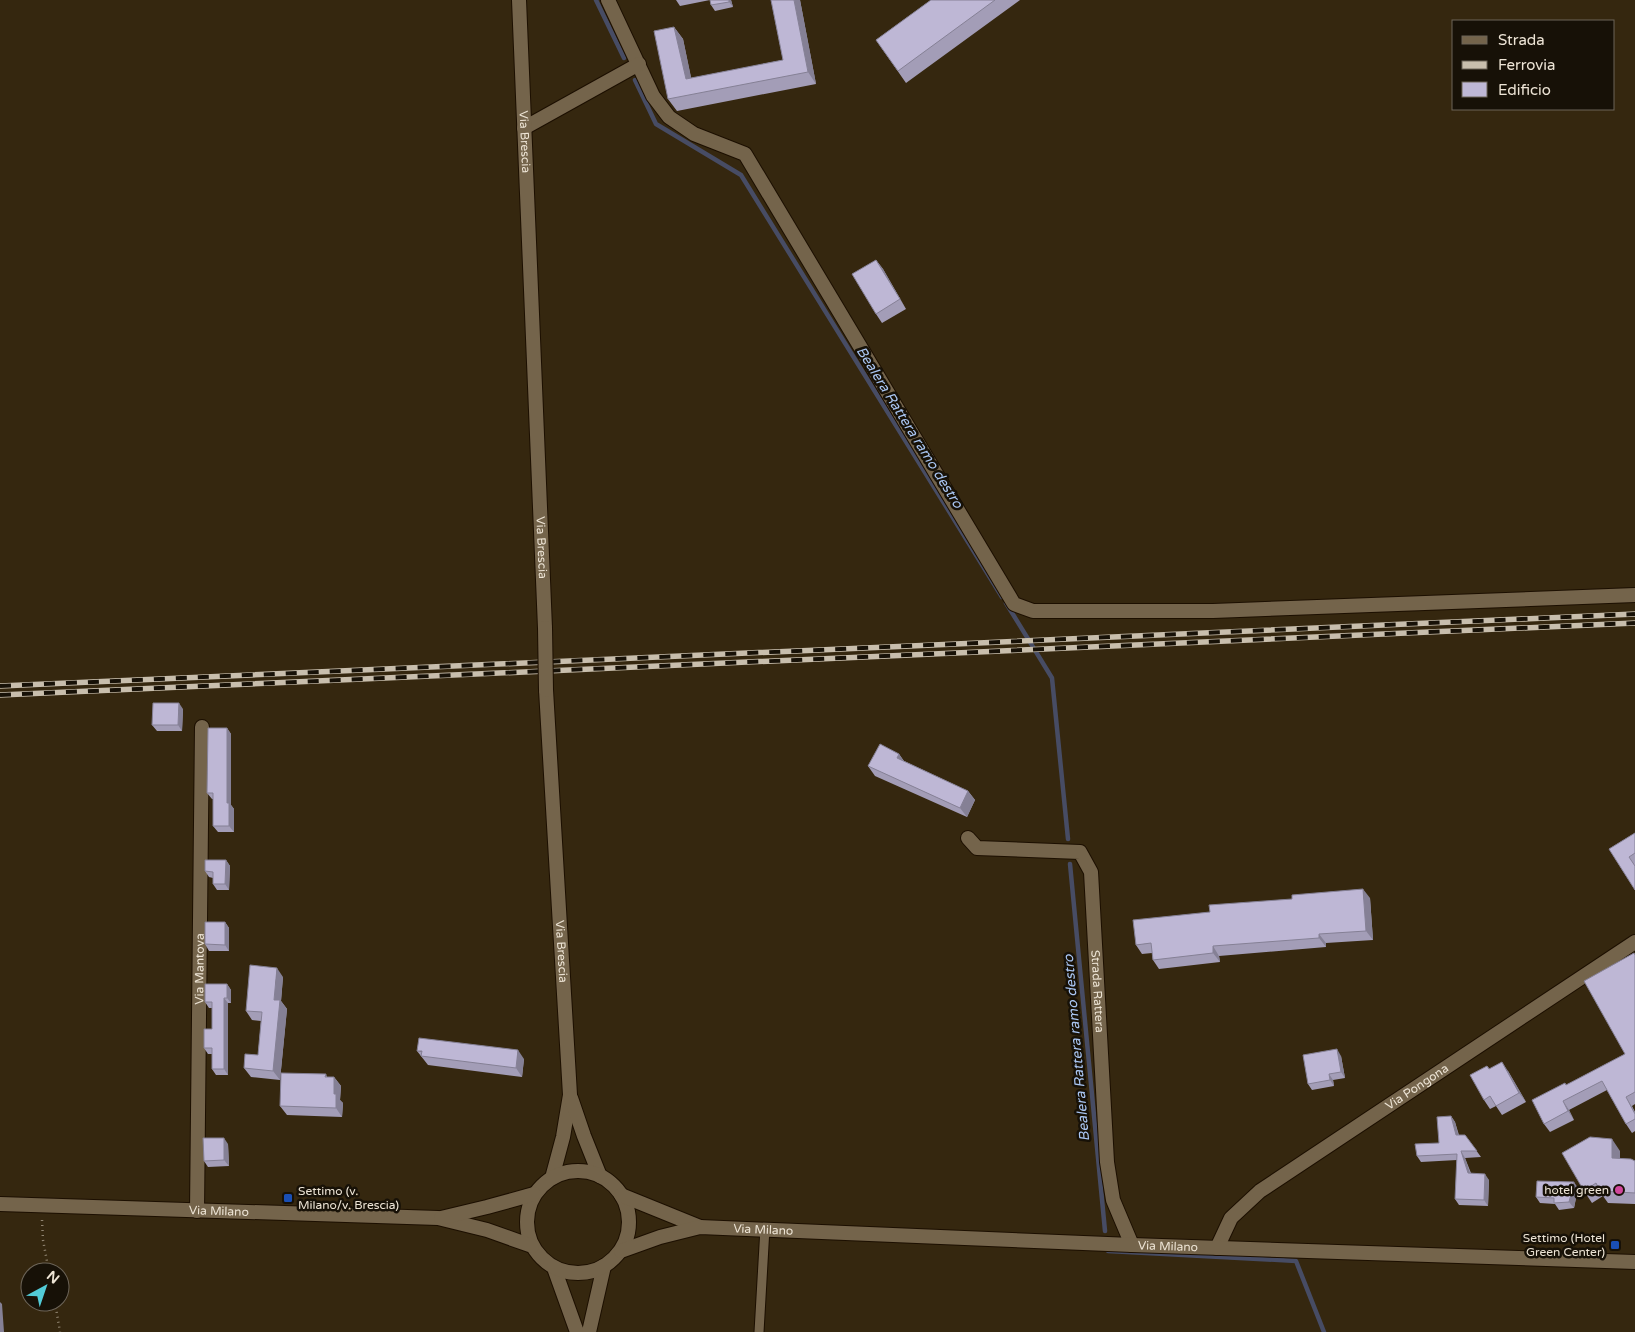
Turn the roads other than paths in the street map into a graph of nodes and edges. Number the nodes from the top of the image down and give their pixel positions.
1 (519, 0) edge
2 (608, 0) edge
3 (638, 64) junction
4 (524, 128) junction
5 (1635, 595) edge
6 (202, 727) dead end
7 (968, 838) dead end
8 (1635, 942) edge
9 (570, 1095) junction
10 (600, 1176) junction
11 (552, 1178) junction
12 (534, 1194) junction
13 (621, 1195) junction
14 (3, 1204) edge
15 (197, 1211) junction
16 (438, 1218) junction
17 (700, 1226) junction
18 (764, 1228) junction
19 (1132, 1245) junction
20 (532, 1246) junction
21 (1217, 1248) junction
22 (620, 1251) junction
23 (1635, 1262) edge
24 (604, 1266) junction
25 (554, 1268) junction
26 (576, 1332) edge
27 (589, 1332) edge
28 (759, 1332) edge

1 - 4 main road, Via Brescia
2 - 3 main road
3 - 4 main road
3 - 5 main road
4 - 9 main road, Via Brescia, bridge
6 - 15 main road, Via Mantova
7 - 19 main road, Strada Rattera
8 - 21 main road, Via Pongona
9 - 10 main road
9 - 11 main road
10 - 11 main road
10 - 13 main road
11 - 12 main road
12 - 16 main road, Via Milano
12 - 20 main road
13 - 17 main road, Via Milano
13 - 22 main road
14 - 15 main road, Via Milano
15 - 16 main road, Via Milano
16 - 20 main road, Via Milano
17 - 18 main road, Via Milano
17 - 22 main road, Via Milano
18 - 19 main road, Via Milano
18 - 28 lane
19 - 21 main road, Via Milano
20 - 25 main road
21 - 23 main road, Via Milano
22 - 24 main road
24 - 25 main road
24 - 27 main road
25 - 26 main road

